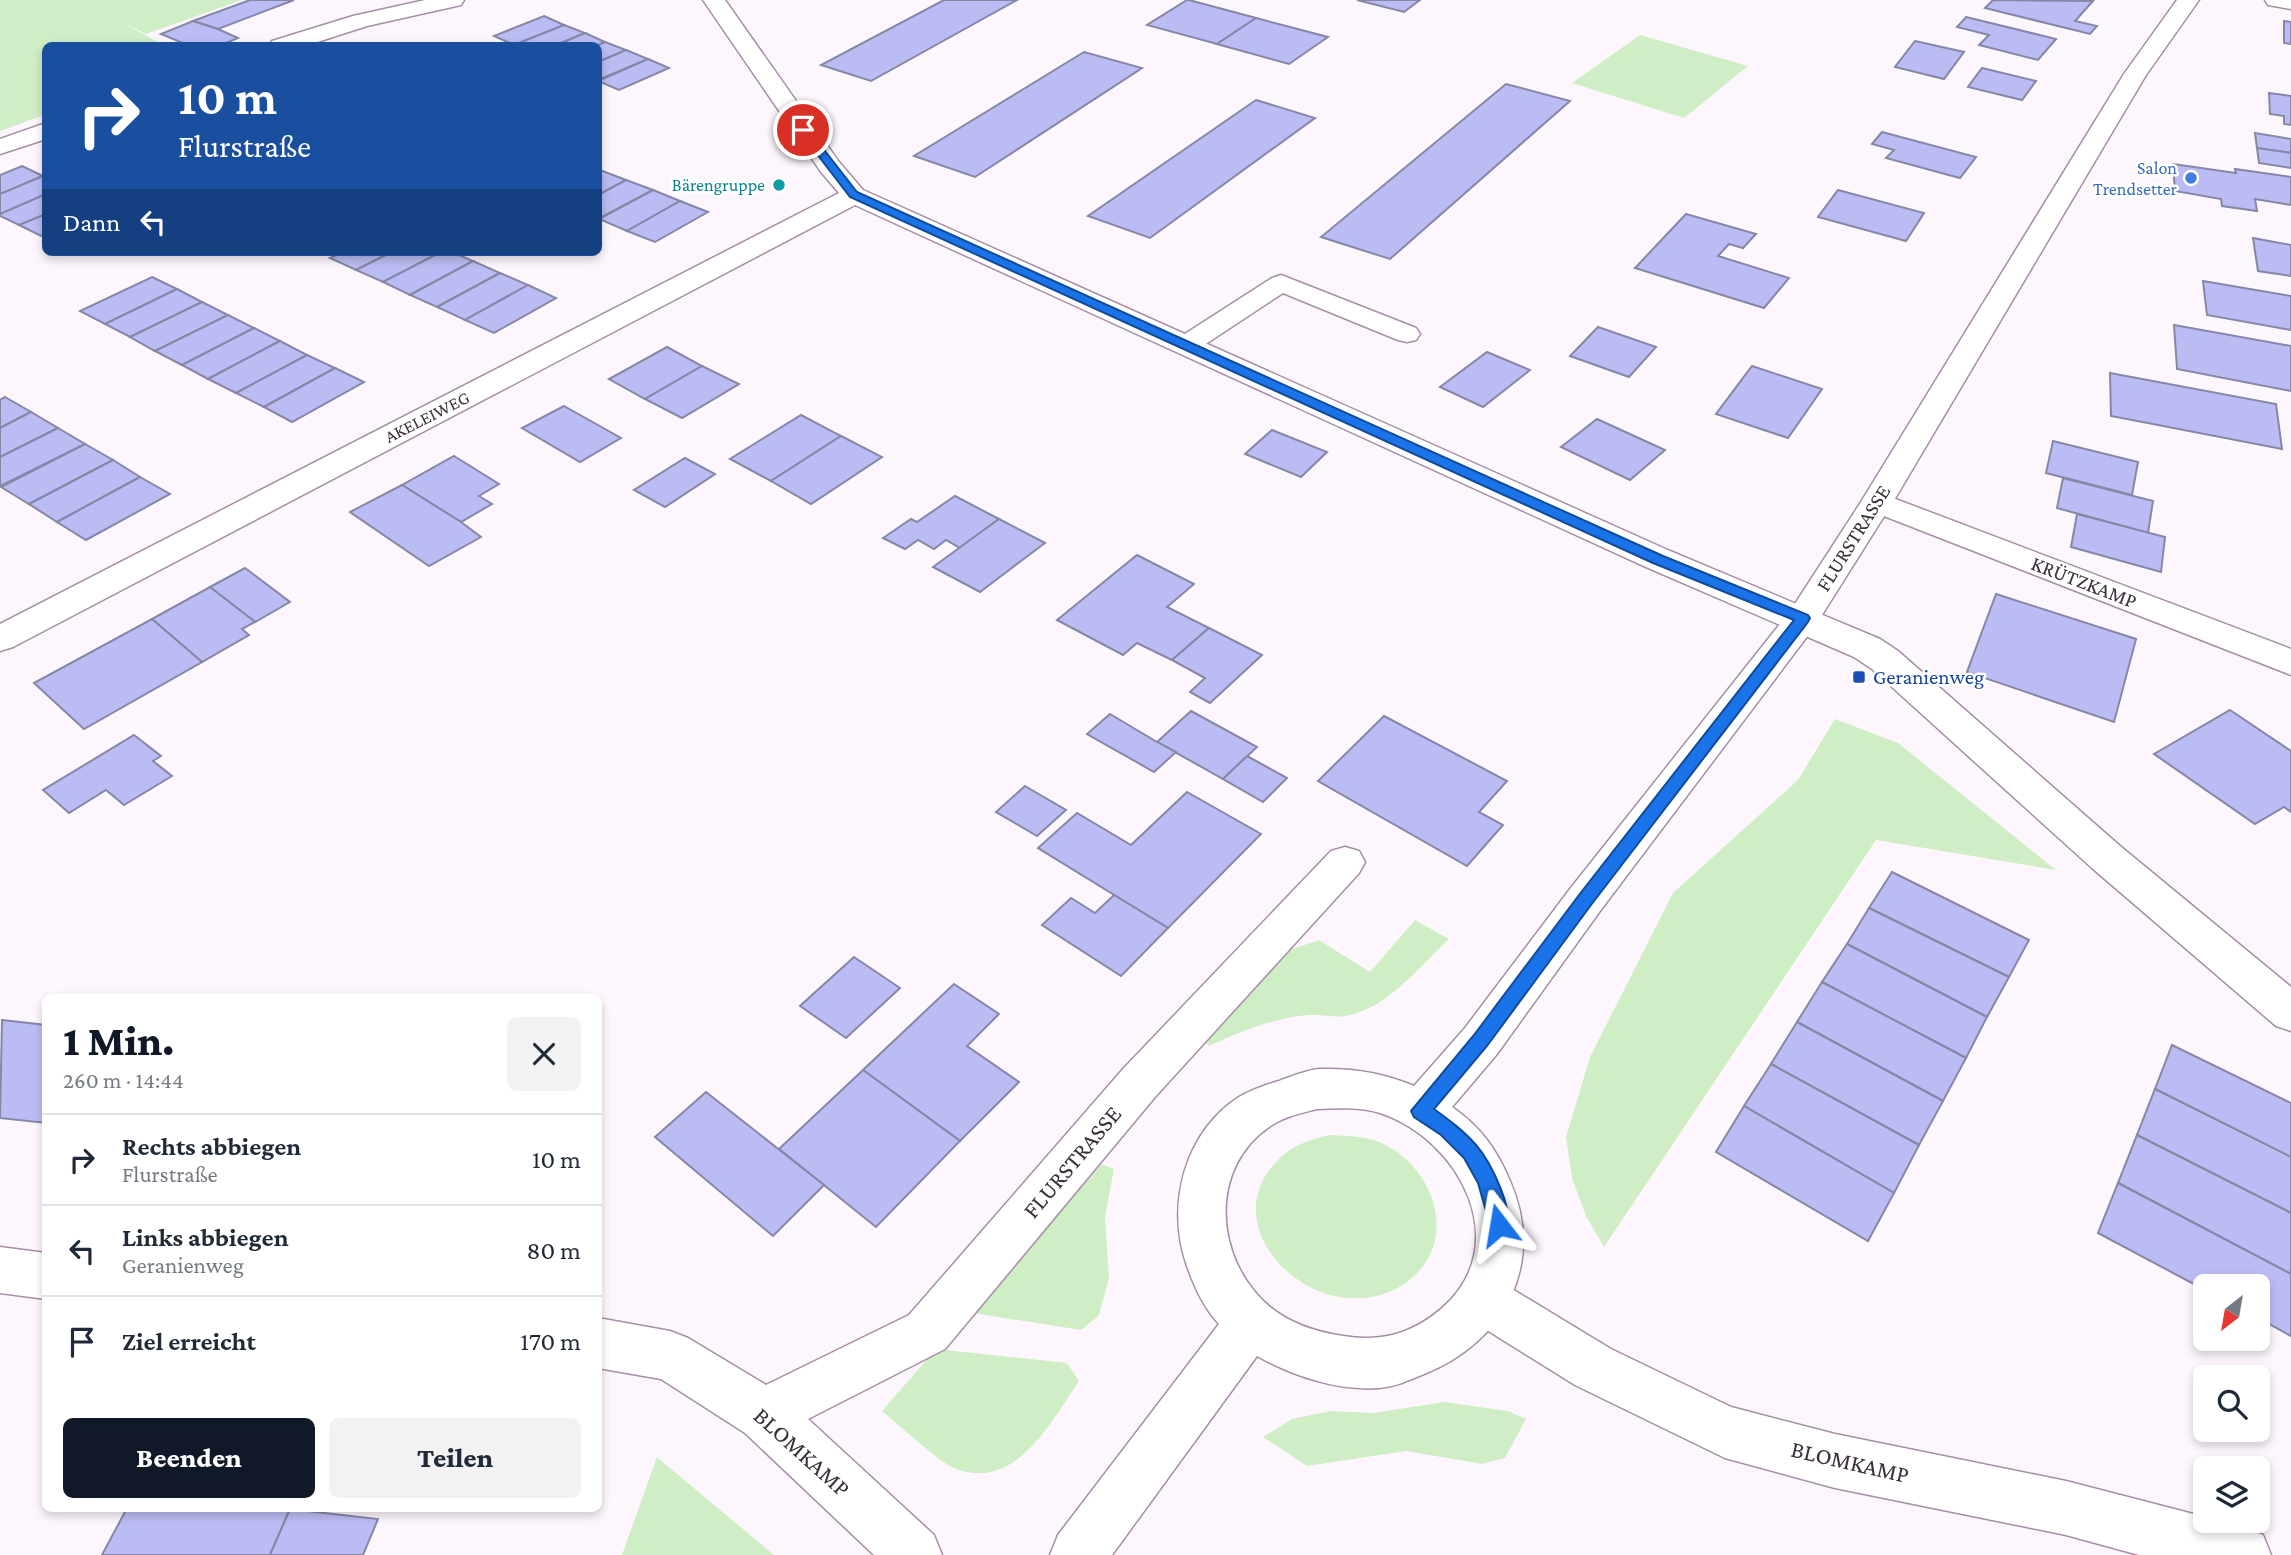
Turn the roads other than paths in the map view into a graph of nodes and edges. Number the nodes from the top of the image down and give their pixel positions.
1 (453, 0) edge
2 (714, 0) edge
3 (2188, 0) edge
4 (2276, 0) edge
5 (2291, 3) edge
6 (294, 42) edge
7 (42, 131) edge
8 (0, 147) edge
9 (854, 195) junction
10 (1407, 334) dead end
11 (1186, 345) junction
12 (1877, 502) junction
13 (1803, 618) junction
14 (0, 639) edge
15 (2291, 663) edge
16 (1345, 862) dead end
17 (2291, 1013) edge
18 (1421, 1111) junction
19 (0, 1270) edge
20 (42, 1275) edge
21 (1484, 1300) junction
22 (1251, 1322) junction
23 (602, 1344) edge
24 (764, 1414) junction
25 (914, 1555) edge
26 (1078, 1555) edge
27 (2244, 1555) edge

1 - 6 street
2 - 9 street
3 - 12 street, FLURSTRASSE
4 - 5 street
7 - 8 street
9 - 11 street
9 - 14 street, AKELEIWEG
10 - 11 lane
11 - 13 street
12 - 13 street, FLURSTRASSE
12 - 15 street, KRÜTZKAMP
13 - 17 street
13 - 18 street, FLURSTRASSE
16 - 24 street, FLURSTRASSE
18 - 21 street
18 - 22 street
19 - 20 street
21 - 22 street
21 - 27 street, BLOMKAMP
22 - 26 street
23 - 24 street, BLOMKAMP
24 - 25 street, BLOMKAMP

